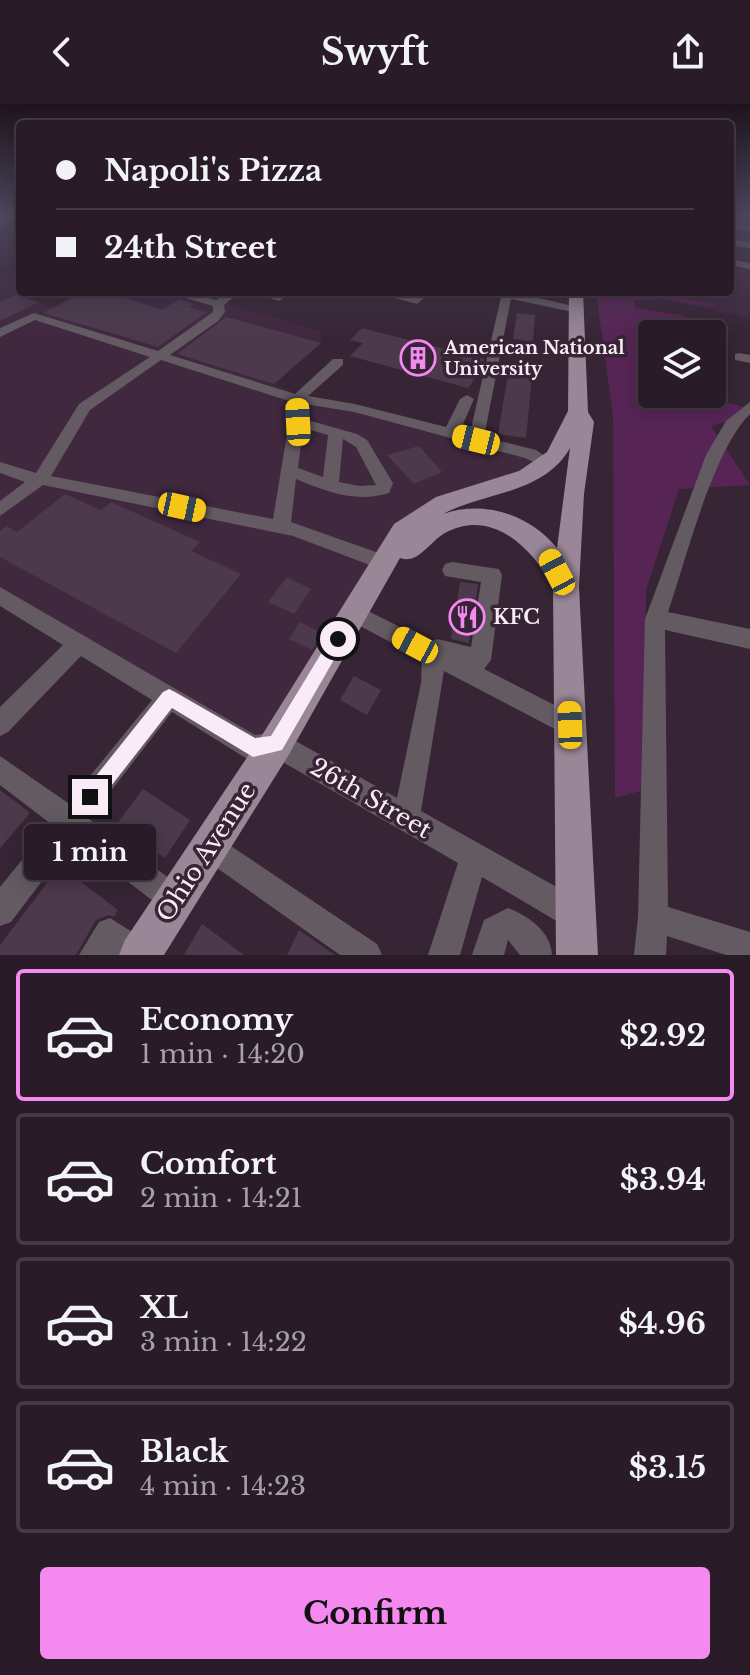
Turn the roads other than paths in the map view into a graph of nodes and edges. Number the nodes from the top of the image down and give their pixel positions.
1 (186, 296) edge
2 (229, 296) edge
3 (395, 296) edge
4 (422, 296) edge
5 (507, 296) edge
6 (516, 296) edge
7 (576, 296) edge
8 (218, 304) junction
9 (578, 310) junction
10 (0, 333) edge
11 (159, 355) junction
12 (338, 362) dead end
13 (297, 399) junction
14 (467, 399) dead end
15 (750, 406) edge
16 (578, 412) junction
17 (298, 422) junction
18 (336, 432) junction
19 (451, 433) junction
20 (476, 440) junction
21 (553, 459) junction
22 (0, 467) edge
23 (290, 471) junction
24 (41, 478) junction
25 (331, 484) junction
26 (573, 494) junction
27 (0, 510) edge
28 (281, 527) junction
29 (380, 568) junction
30 (452, 570) dead end
31 (566, 587) junction
32 (0, 596) edge
33 (354, 613) junction
34 (655, 619) junction
35 (750, 639) edge
36 (79, 643) junction
37 (434, 652) junction
38 (169, 697) junction
39 (0, 724) edge
40 (570, 725) junction
41 (286, 750) junction
42 (0, 769) edge
43 (406, 818) junction
44 (71, 823) junction
45 (210, 846) junction
46 (474, 857) junction
47 (175, 900) junction
48 (0, 911) edge
49 (576, 915) junction
50 (653, 917) junction
51 (750, 947) edge
52 (122, 953) edge
53 (366, 955) edge
54 (444, 955) edge
55 (488, 955) edge
56 (536, 955) edge
57 (577, 955) edge
58 (650, 955) edge

1 - 8 street
2 - 8 street
3 - 4 street
5 - 20 street
6 - 9 street
7 - 9 main road
8 - 11 street
9 - 16 main road
10 - 11 street
11 - 13 street
11 - 24 street
12 - 13 street
13 - 17 street
13 - 19 street
14 - 19 street
15 - 34 street
16 - 21 main road
16 - 26 main road
17 - 18 street
17 - 23 street
18 - 25 street
18 - 25 street
19 - 20 street
20 - 21 street
21 - 26 main road
21 - 29 main road, Ohio Avenue
22 - 24 street
23 - 25 street
23 - 28 street
24 - 27 street
24 - 28 street
26 - 31 main road
28 - 29 street
29 - 31 main road
29 - 33 main road, Ohio Avenue
30 - 37 street
31 - 40 main road
32 - 36 street, 26th Street
33 - 37 street
33 - 41 main road, Ohio Avenue
34 - 35 street
34 - 50 street
36 - 38 street, 26th Street
36 - 39 street
37 - 40 street
37 - 43 street
38 - 41 street, 26th Street
38 - 44 street
40 - 49 main road
41 - 43 street, 26th Street
41 - 45 main road, Ohio Avenue
42 - 44 street
43 - 46 street, 26th Street
44 - 47 street
44 - 48 street
45 - 47 main road, Ohio Avenue
45 - 53 street
46 - 49 street, 26th Street
46 - 54 street
47 - 52 main road, Ohio Avenue
49 - 57 main road
50 - 51 street
50 - 58 street
55 - 56 street

